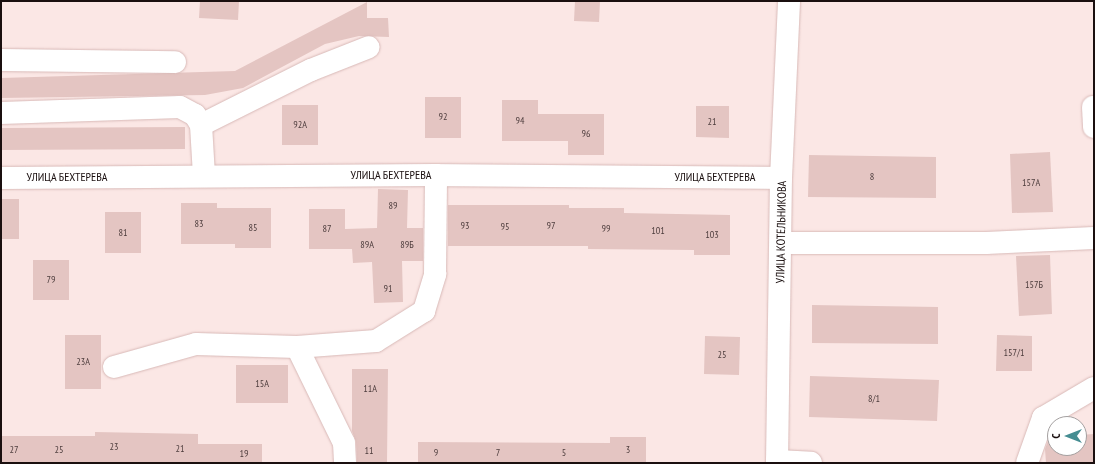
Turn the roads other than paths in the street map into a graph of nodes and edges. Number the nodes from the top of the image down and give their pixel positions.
1 (789, 1) edge
2 (369, 47) dead end
3 (1, 60) edge
4 (175, 62) dead end
5 (1, 113) edge
6 (201, 125) junction
7 (436, 175) junction
8 (204, 176) junction
9 (1, 178) edge
10 (781, 178) junction
11 (1094, 238) edge
12 (781, 243) junction
13 (297, 347) junction
14 (114, 367) dead end
15 (1094, 388) edge
16 (777, 462) edge
17 (344, 463) edge
18 (811, 463) edge
19 (1027, 463) edge

1 - 10 street, УЛИЦА КОТЕЛЬНИКОВА
2 - 6 street
3 - 4 street
5 - 6 street
6 - 8 street
7 - 8 street, УЛИЦА БЕХТЕРЕВА
7 - 10 street, УЛИЦА БЕХТЕРЕВА
7 - 13 street
8 - 9 street, УЛИЦА БЕХТЕРЕВА
10 - 12 street, УЛИЦА КОТЕЛЬНИКОВА
11 - 12 street
12 - 16 street, УЛИЦА КОТЕЛЬНИКОВА
13 - 14 street
13 - 17 street
15 - 19 street
16 - 18 street

